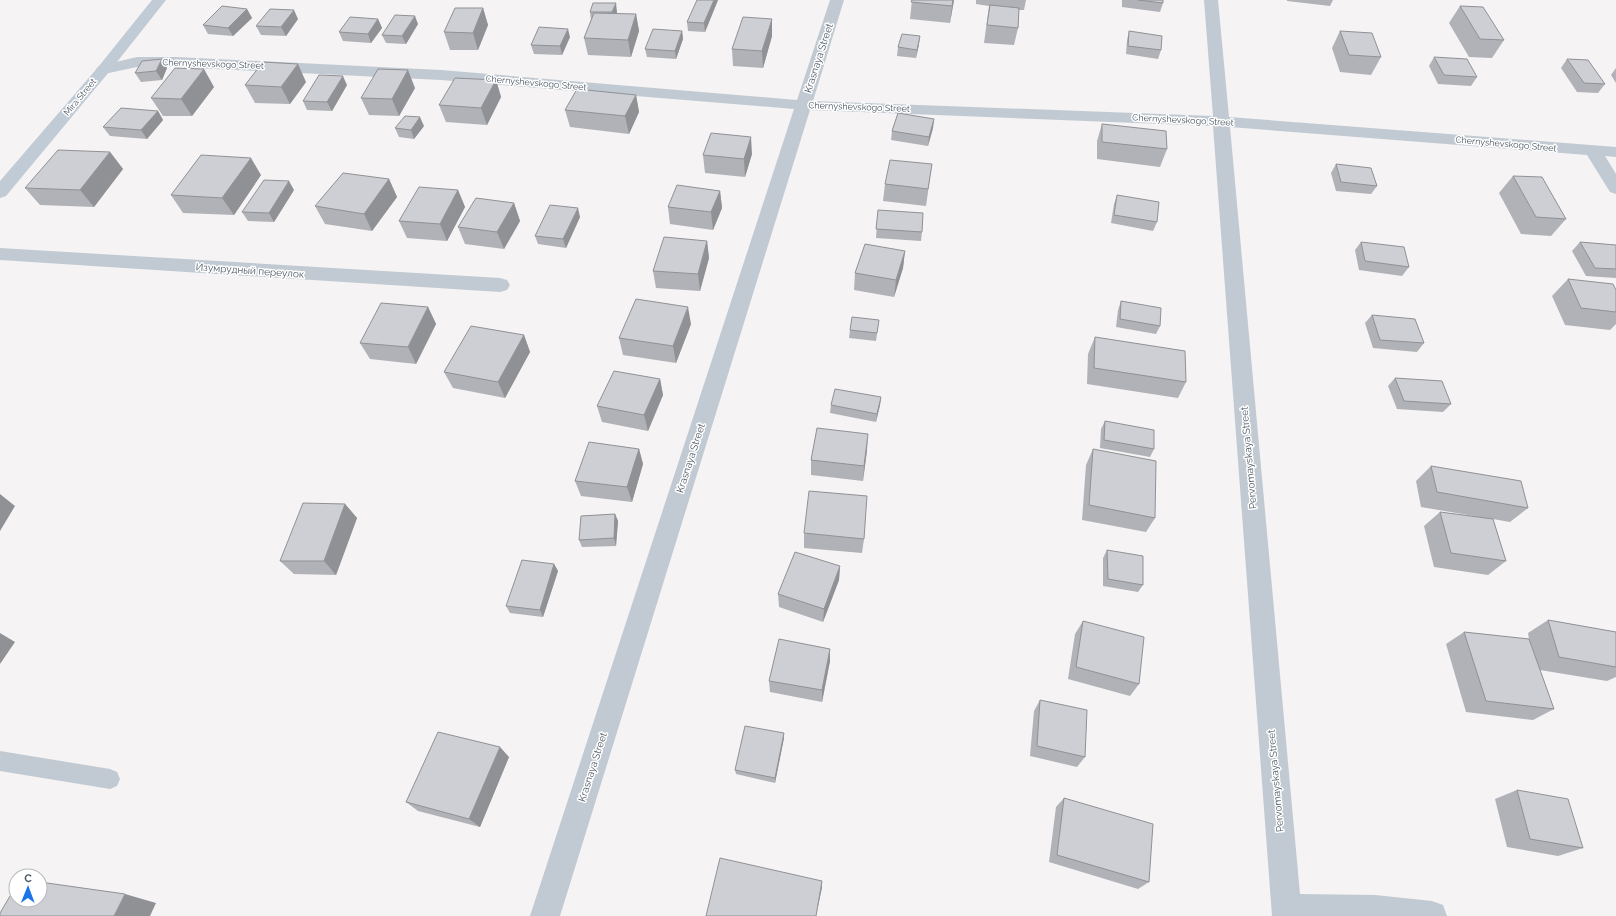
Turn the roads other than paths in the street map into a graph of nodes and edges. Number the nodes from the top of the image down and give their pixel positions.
1 (159, 0) edge
2 (837, 0) edge
3 (1211, 0) edge
4 (104, 69) junction
5 (803, 105) junction
6 (1220, 121) junction
7 (1593, 150) junction
8 (1616, 152) edge
9 (1616, 188) edge
10 (0, 192) edge
11 (0, 254) edge
12 (500, 285) dead end
13 (0, 761) edge
14 (110, 779) dead end
15 (1286, 913) edge
16 (545, 916) edge
17 (1432, 916) edge

1 - 4 street, Mira Street
2 - 5 street, Krasnaya Street
3 - 6 street, Pervomayskaya Street
4 - 5 street, Chernyshevskogo Street
4 - 10 street, Mira Street
5 - 6 street, Chernyshevskogo Street
5 - 16 street, Krasnaya Street
6 - 7 street, Chernyshevskogo Street
6 - 15 street, Pervomayskaya Street
7 - 8 street, Chernyshevskogo Street
7 - 9 street
11 - 12 street, Изумрудный переулок
13 - 14 lane
15 - 17 street

